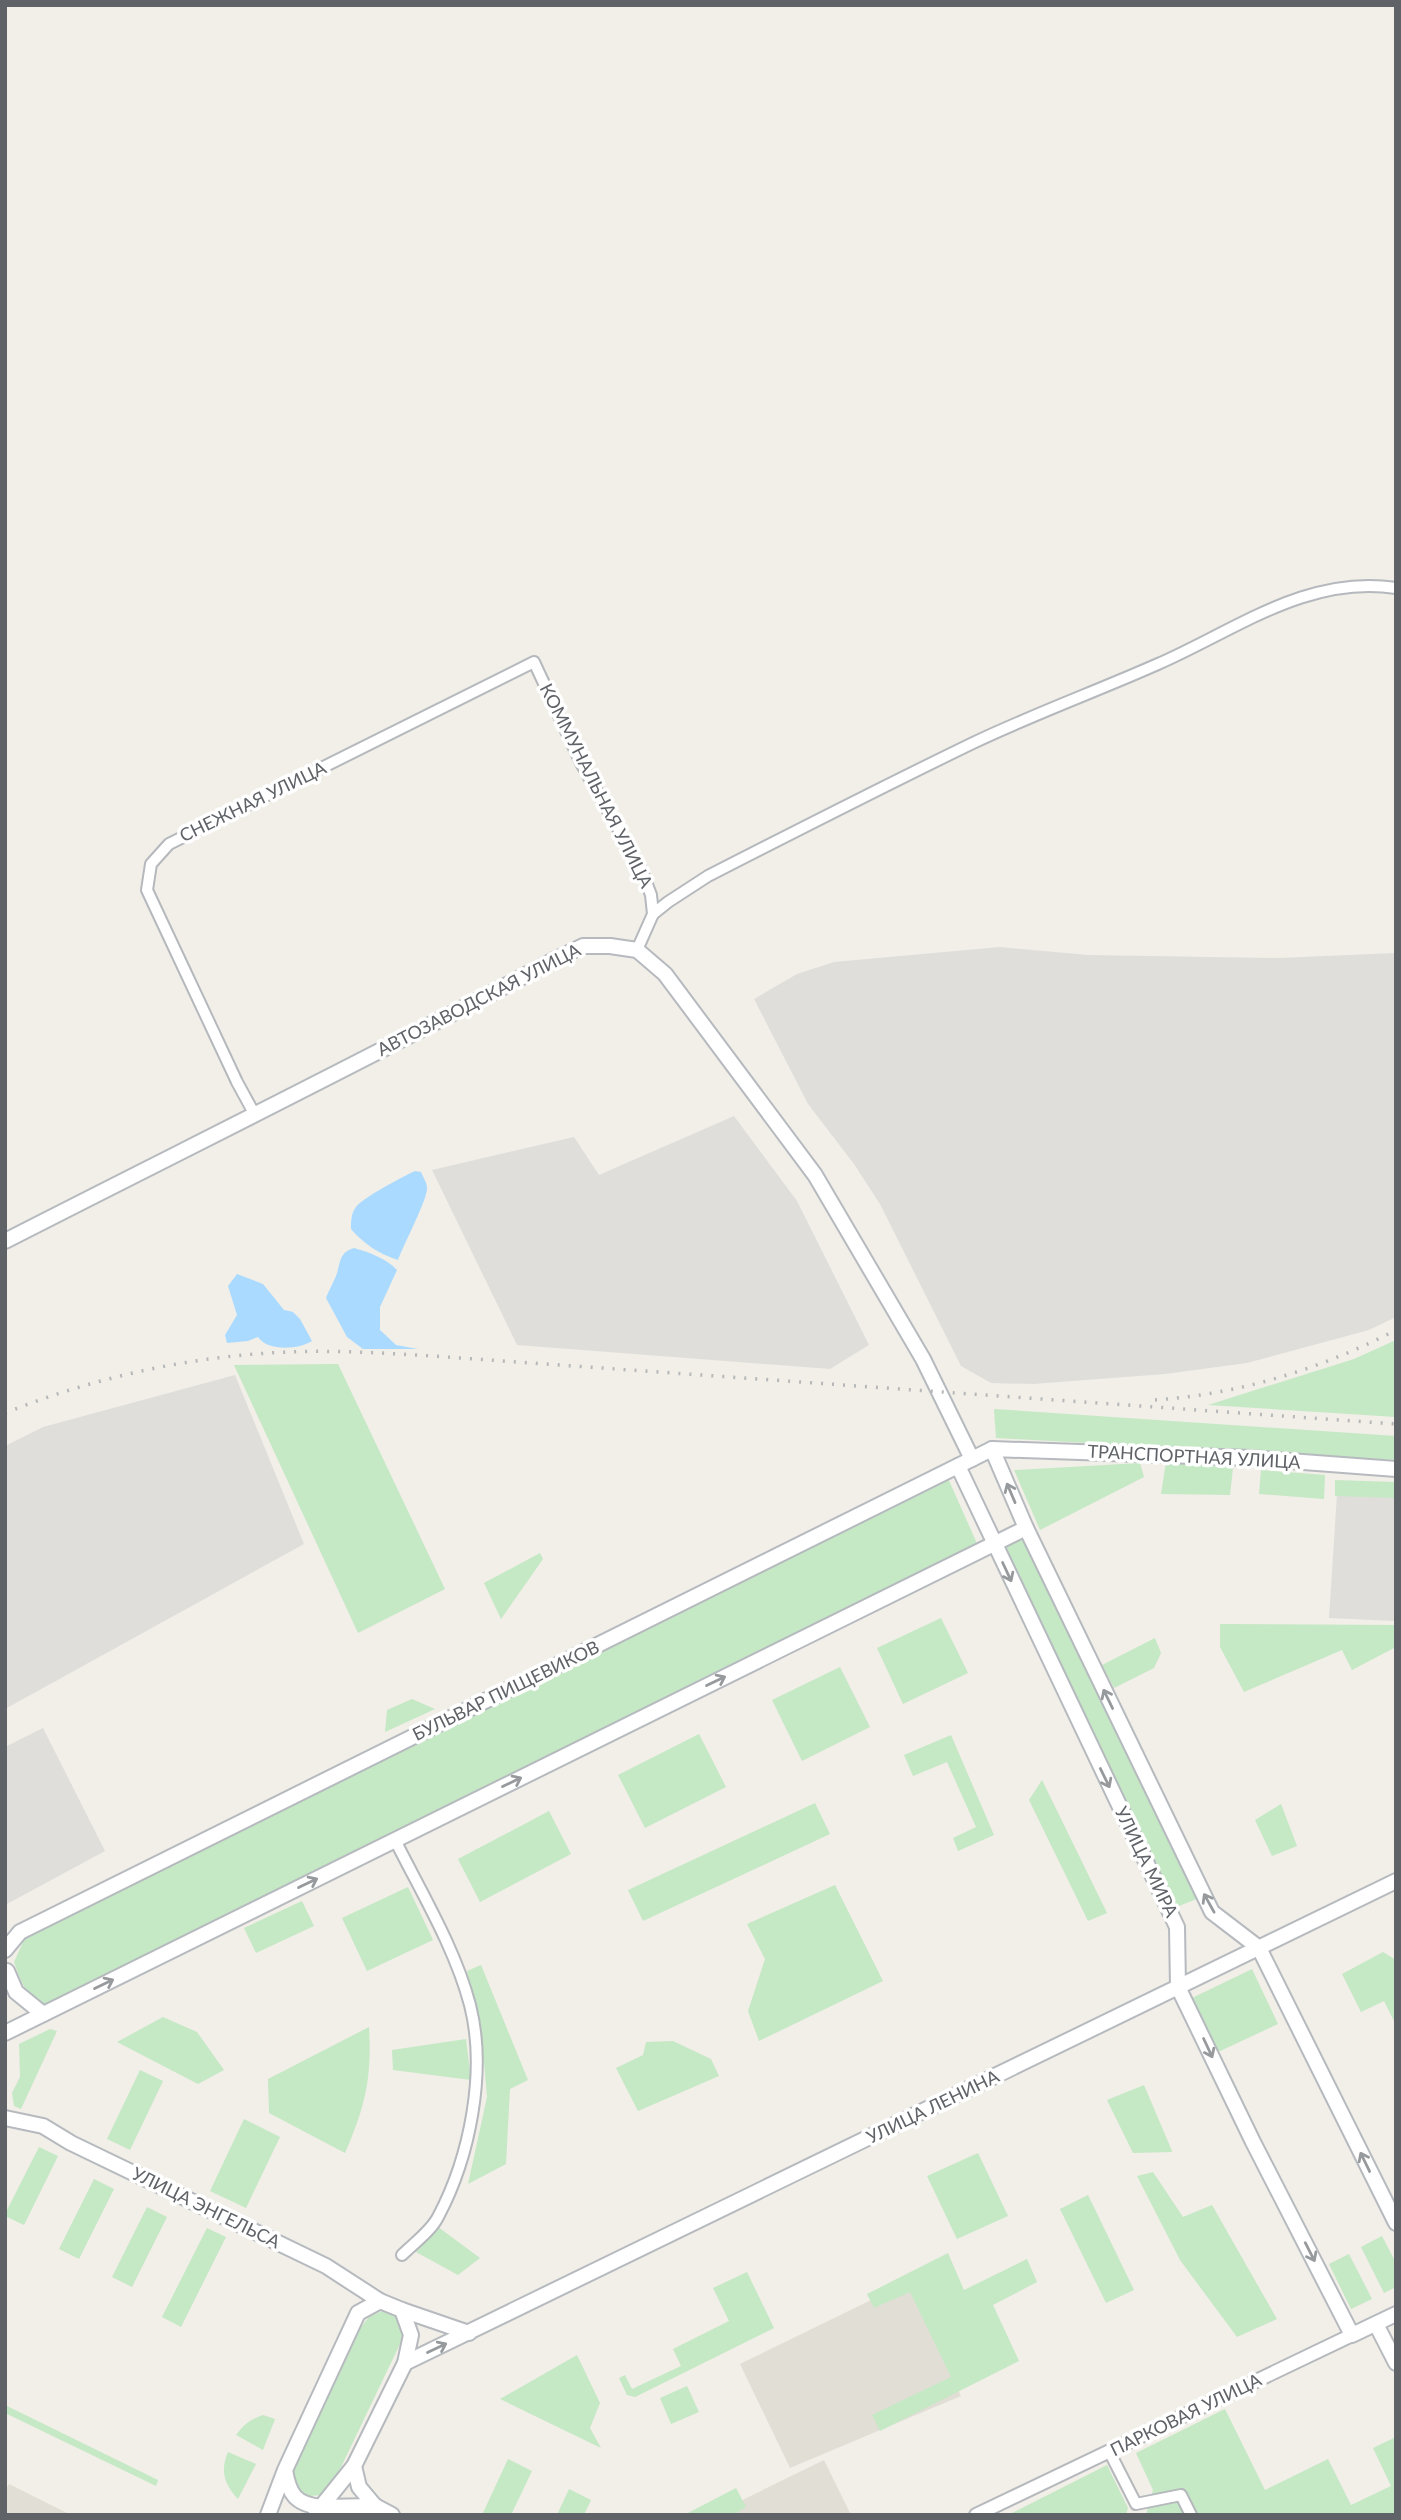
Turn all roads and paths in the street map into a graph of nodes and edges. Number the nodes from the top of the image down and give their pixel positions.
1 (1396, 588) edge
2 (534, 662) joint
3 (653, 914) junction
4 (637, 950) junction
5 (256, 1115) junction
6 (5, 1241) edge
7 (992, 1449) junction
8 (972, 1459) junction
9 (958, 1466) junction
10 (1396, 1469) edge
11 (1026, 1528) junction
12 (994, 1544) junction
13 (396, 1840) junction
14 (1396, 1881) edge
15 (20, 1933) junction
16 (1259, 1948) junction
17 (5, 1950) edge
18 (6, 1976) edge
19 (1178, 1987) junction
20 (43, 2014) junction
21 (5, 2033) edge
22 (5, 2107) edge
23 (5, 2118) edge
24 (29, 2122) junction
25 (1396, 2223) edge
26 (402, 2255) dead end
27 (357, 2284) junction
28 (380, 2301) junction
29 (402, 2310) junction
30 (358, 2313) junction
31 (1396, 2314) edge
32 (1376, 2324) junction
33 (470, 2333) junction
34 (1352, 2335) junction
35 (405, 2363) junction
36 (1396, 2363) edge
37 (1109, 2451) junction
38 (354, 2466) junction
39 (285, 2470) junction
40 (374, 2507) junction
41 (316, 2511) edge
42 (268, 2515) edge
43 (392, 2515) edge
44 (976, 2515) edge
45 (1191, 2515) edge

1 - 3 street
2 - 3 street, КОММУНАЛЬНАЯ УЛИЦА
2 - 5 street, СНЕЖНАЯ УЛИЦА
3 - 4 street
4 - 5 main road, АВТОЗАВОДСКАЯ УЛИЦА
4 - 8 main road
5 - 6 main road, АВТОЗАВОДСКАЯ УЛИЦА
7 - 8 main road, БУЛЬВАР ПИЩЕВИКОВ
7 - 10 main road, ТРАНСПОРТНАЯ УЛИЦА
11 -> 7 main road
8 - 9 main road, БУЛЬВАР ПИЩЕВИКОВ
9 - 12 main road, УЛИЦА МИРА
9 - 15 main road, БУЛЬВАР ПИЩЕВИКОВ
11 - 12 main road
16 -> 11 main road
13 -> 12 main road
12 -> 19 main road, УЛИЦА МИРА
20 -> 13 main road
13 - 26 street
14 - 16 main road, УЛИЦА ЛЕНИНА
15 - 17 main road, БУЛЬВАР ПИЩЕВИКОВ
15 - 18 main road
16 - 19 main road, УЛИЦА ЛЕНИНА
25 -> 16 main road
18 - 20 main road
19 - 33 main road, УЛИЦА ЛЕНИНА
19 -> 34 main road, УЛИЦА МИРА
20 - 21 main road
22 - 24 main road, УЛИЦА ЭНГЕЛЬСА
23 - 24 main road, УЛИЦА ЭНГЕЛЬСА
24 - 27 main road, УЛИЦА ЭНГЕЛЬСА
27 - 28 main road, УЛИЦА ЭНГЕЛЬСА
27 - 30 main road
28 - 29 main road, УЛИЦА ЭНГЕЛЬСА
28 - 30 main road
29 - 33 main road
29 - 35 main road
30 - 39 main road
31 - 32 main road, ПАРКОВАЯ УЛИЦА
32 - 34 main road, ПАРКОВАЯ УЛИЦА
32 - 36 main road
35 -> 33 main road, УЛИЦА ЛЕНИНА
34 - 37 street, ПАРКОВАЯ УЛИЦА
35 - 38 main road
37 - 44 street, ПАРКОВАЯ УЛИЦА
37 - 45 street
38 - 40 main road
38 - 41 main road
39 - 41 main road
39 - 42 main road
40 - 41 main road
40 - 43 main road

